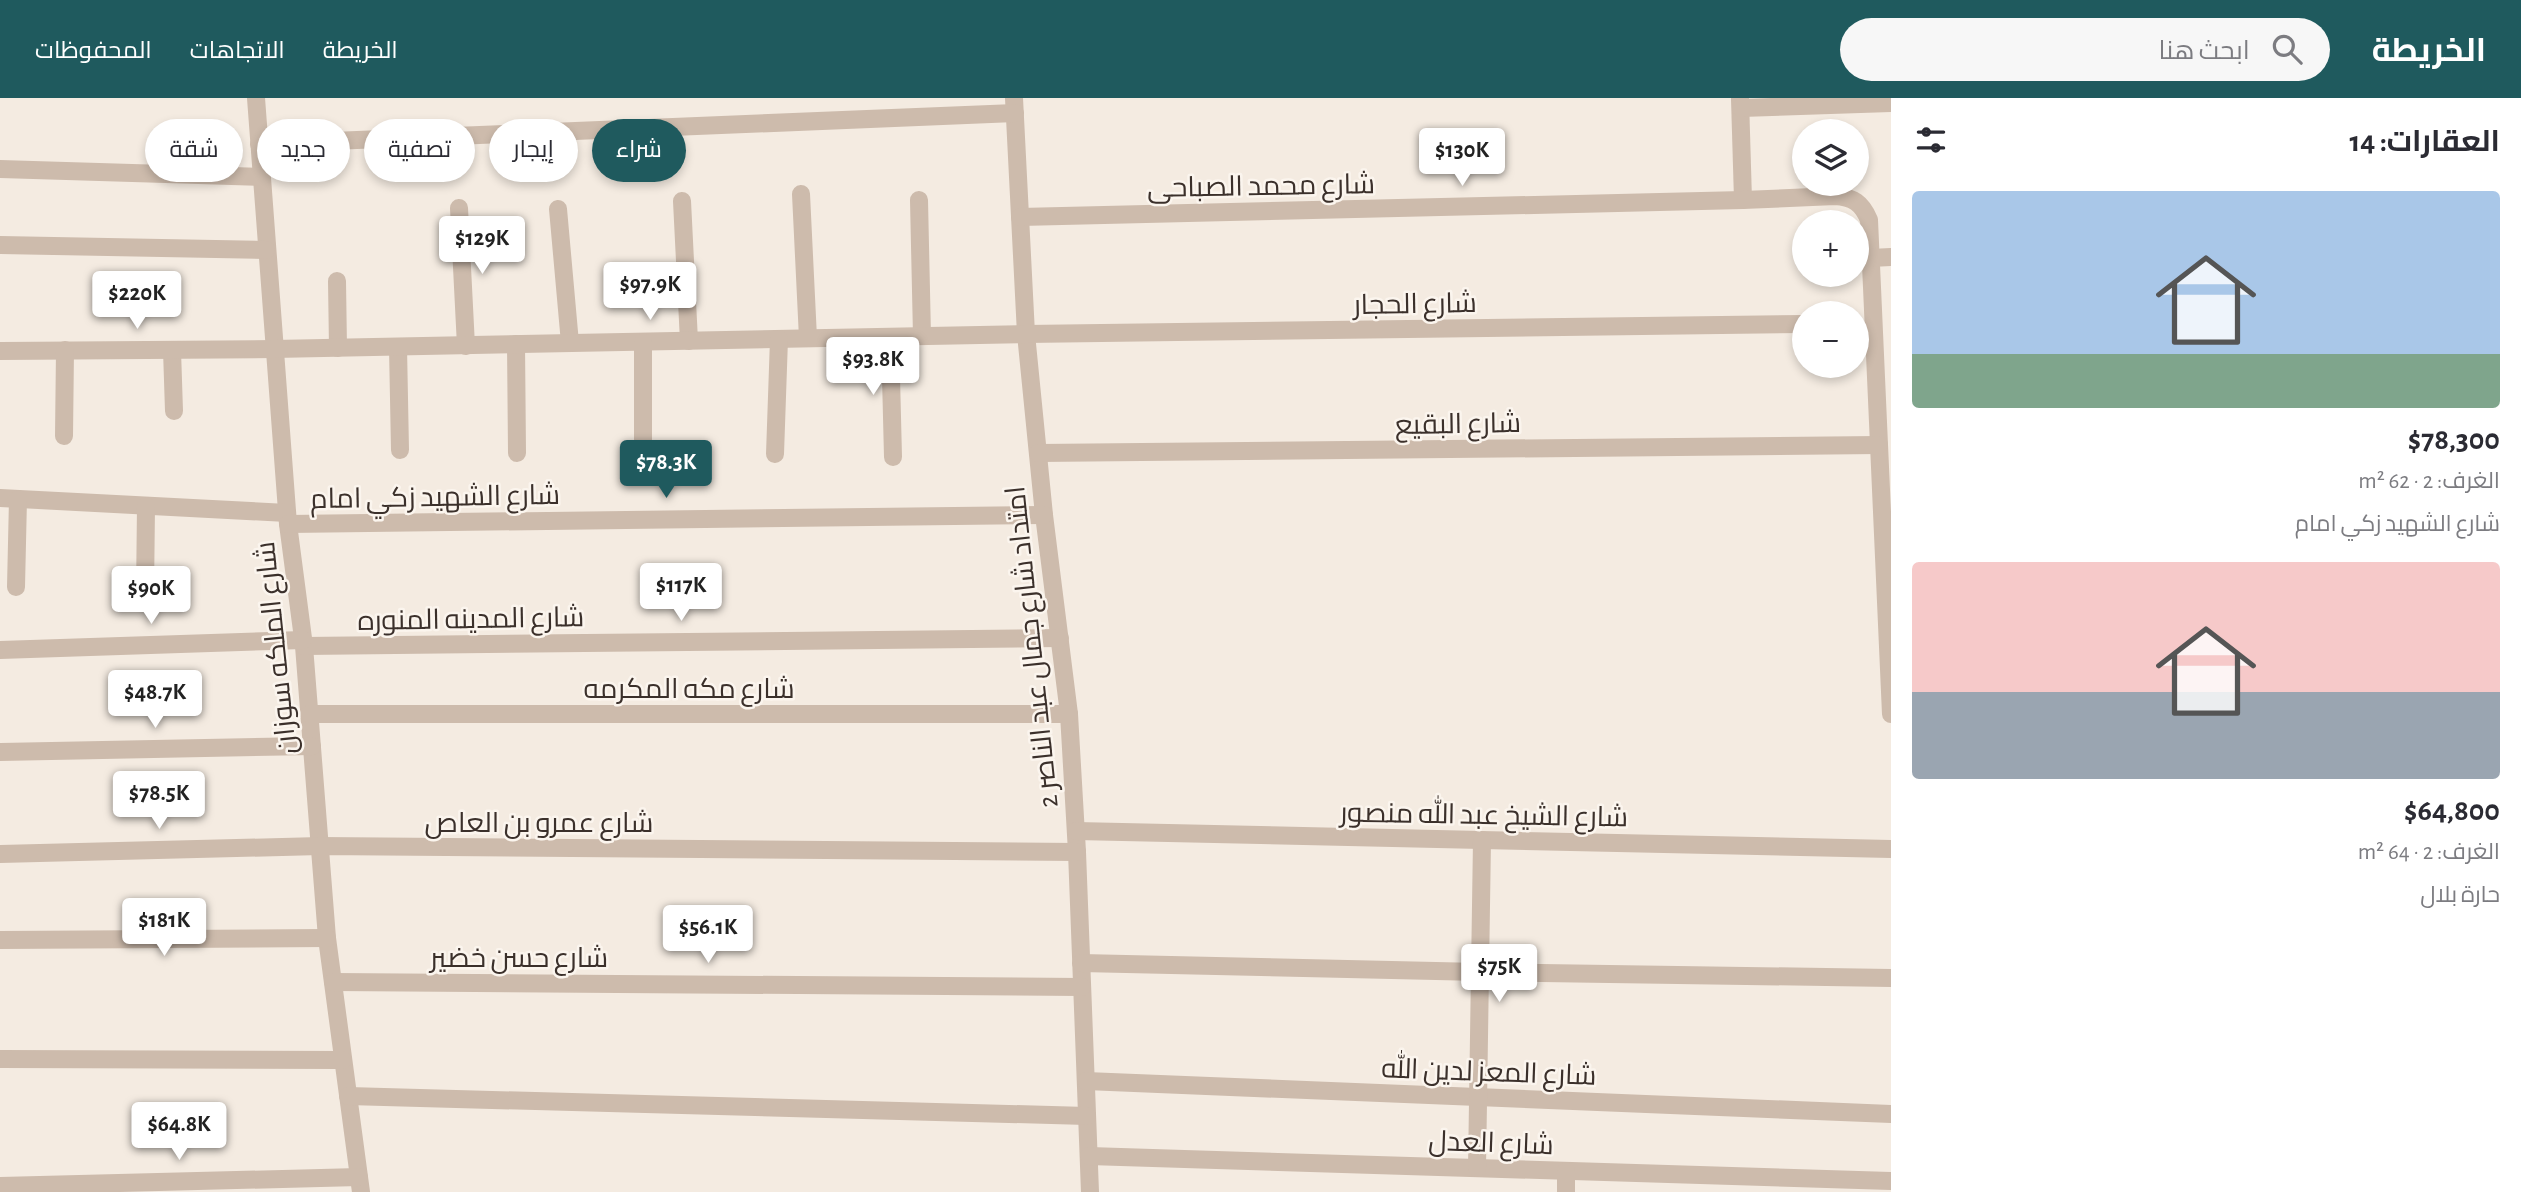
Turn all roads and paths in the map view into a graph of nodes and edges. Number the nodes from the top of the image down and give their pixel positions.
1 (256, 98) edge
2 (1740, 103) edge
3 (1891, 103) edge
4 (1014, 106) edge
5 (257, 119) edge
6 (350, 139) edge
7 (0, 169) edge
8 (257, 177) edge
9 (261, 182) edge
10 (801, 194) dead end
11 (919, 200) dead end
12 (1743, 200) junction
13 (682, 201) dead end
14 (459, 208) dead end
15 (558, 209) dead end
16 (1020, 217) junction
17 (0, 245) edge
18 (266, 250) junction
19 (1891, 257) edge
20 (1871, 258) junction
21 (337, 281) dead end
22 (1867, 301) edge
23 (1792, 324) edge
24 (1026, 334) junction
25 (922, 336) junction
26 (890, 337) junction
27 (808, 338) junction
28 (779, 339) junction
29 (1869, 340) edge
30 (690, 341) junction
31 (643, 342) junction
32 (570, 343) junction
33 (516, 344) junction
34 (466, 346) junction
35 (398, 347) junction
36 (338, 348) junction
37 (172, 349) junction
38 (274, 349) junction
39 (65, 350) junction
40 (0, 351) edge
41 (1884, 402) edge
42 (174, 411) dead end
43 (64, 436) dead end
44 (1879, 445) junction
45 (400, 450) dead end
46 (643, 452) dead end
47 (517, 453) dead end
48 (1038, 453) junction
49 (775, 454) dead end
50 (894, 457) dead end
51 (9, 499) edge
52 (146, 506) junction
53 (1044, 515) junction
54 (288, 519) junction
55 (1888, 550) edge
56 (16, 587) dead end
57 (145, 594) dead end
58 (1060, 638) junction
59 (303, 643) junction
60 (0, 650) edge
61 (1891, 690) edge
62 (309, 714) junction
63 (1069, 714) junction
64 (1891, 714) edge
65 (312, 746) junction
66 (0, 752) edge
67 (1076, 831) junction
68 (1482, 840) junction
69 (320, 846) junction
70 (1891, 849) edge
71 (1077, 852) junction
72 (0, 854) edge
73 (327, 938) junction
74 (0, 940) edge
75 (1081, 963) junction
76 (1480, 972) junction
77 (1891, 978) edge
78 (333, 982) junction
79 (1082, 987) junction
80 (0, 1059) edge
81 (343, 1060) junction
82 (1086, 1081) junction
83 (348, 1096) junction
84 (1478, 1097) junction
85 (1891, 1114) edge
86 (1087, 1116) junction
87 (1089, 1156) junction
88 (1477, 1168) junction
89 (1566, 1171) junction
90 (1891, 1181) edge
91 (360, 1185) edge
92 (0, 1186) edge
93 (223, 1186) edge
94 (63, 1188) edge
95 (1090, 1192) edge
96 (1566, 1192) edge

1 - 5 street, شارع الملكه سوزان
2 - 3 street
2 - 12 street
4 - 6 street
4 - 16 street, امتداد شارع جمال عبد الناصر 2
7 - 8 street
9 - 18 street, شارع الملكه سوزان
10 - 27 street
11 - 25 street
12 - 16 street, شارع محمد الصباحى
12 - 20 street, شارع محمد الصباحى
13 - 30 street
14 - 34 street
15 - 32 street
16 - 24 street, امتداد شارع جمال عبد الناصر 2
17 - 18 street
18 - 38 street, شارع الملكه سوزان
19 - 20 street
20 - 22 street
21 - 36 street
23 - 24 street, شارع الحجار
24 - 25 street, شارع الحجار
24 - 48 street, امتداد شارع جمال عبد الناصر 2
25 - 26 street, شارع الحجار
26 - 27 street, شارع الحجار
26 - 50 street
27 - 28 street, شارع الحجار
28 - 30 street, شارع الحجار
28 - 49 street
29 - 41 street
30 - 31 street, شارع الحجار
31 - 32 street, شارع الحجار
31 - 46 street
32 - 33 street, شارع الحجار
33 - 34 street, شارع الحجار
33 - 47 street
34 - 35 street, شارع الحجار
35 - 36 street, شارع الحجار
35 - 45 street
36 - 38 street, شارع الحجار
37 - 38 street, شارع الحجار
37 - 39 street, شارع الحجار
37 - 42 street
38 - 54 street, شارع الملكه سوزان
39 - 40 street, شارع الحجار
39 - 43 street
41 - 44 street
44 - 48 street, شارع البقيع
44 - 55 street
48 - 53 street, امتداد شارع جمال عبد الناصر 2
51 - 52 street, شارع الشهيد زكي امام
51 - 56 street
52 - 54 street, شارع الشهيد زكي امام
52 - 57 street
53 - 54 street, شارع الشهيد زكي امام
53 - 58 street, امتداد شارع جمال عبد الناصر 2
54 - 59 street, شارع الملكه سوزان
55 - 61 street
58 - 59 street, شارع المدينه المنوره
58 - 63 street, امتداد شارع جمال عبد الناصر 2
59 - 60 street, شارع المدينه المنوره
59 - 62 street, شارع الملكه سوزان
61 - 64 street
62 - 63 street, شارع مكه المكرمه
62 - 65 street, شارع الملكه سوزان
63 - 67 street, امتداد شارع جمال عبد الناصر 2
65 - 66 street
65 - 69 street, شارع الملكه سوزان
67 - 68 street, شارع الشيخ عبد الله منصور
67 - 71 street, امتداد شارع جمال عبد الناصر 2
68 - 70 street, شارع الشيخ عبد الله منصور
68 - 76 street
69 - 71 street, شارع عمرو بن العاص
69 - 72 street, شارع عمرو بن العاص
69 - 73 street, شارع الملكه سوزان
71 - 75 street, امتداد شارع جمال عبد الناصر 2
73 - 74 street
73 - 78 street, شارع الملكه سوزان
75 - 76 street
75 - 79 street, امتداد شارع جمال عبد الناصر 2
76 - 77 street
76 - 84 street
78 - 79 street, شارع حسن خضير
78 - 81 street, شارع الملكه سوزان
79 - 82 street, امتداد شارع جمال عبد الناصر 2
80 - 81 street
81 - 83 street, شارع الملكه سوزان
82 - 84 street, شارع المعز لدين الله
82 - 86 street, امتداد شارع جمال عبد الناصر 2
83 - 86 street
83 - 91 street, شارع الملكه سوزان
84 - 85 street, شارع المعز لدين الله
84 - 88 street
86 - 87 street, امتداد شارع جمال عبد الناصر 2
87 - 88 street, شارع العدل
87 - 95 street, امتداد شارع جمال عبد الناصر 2
88 - 89 street, شارع العدل
89 - 90 street, شارع العدل
89 - 96 street
91 - 93 street
92 - 94 street
93 - 94 street

